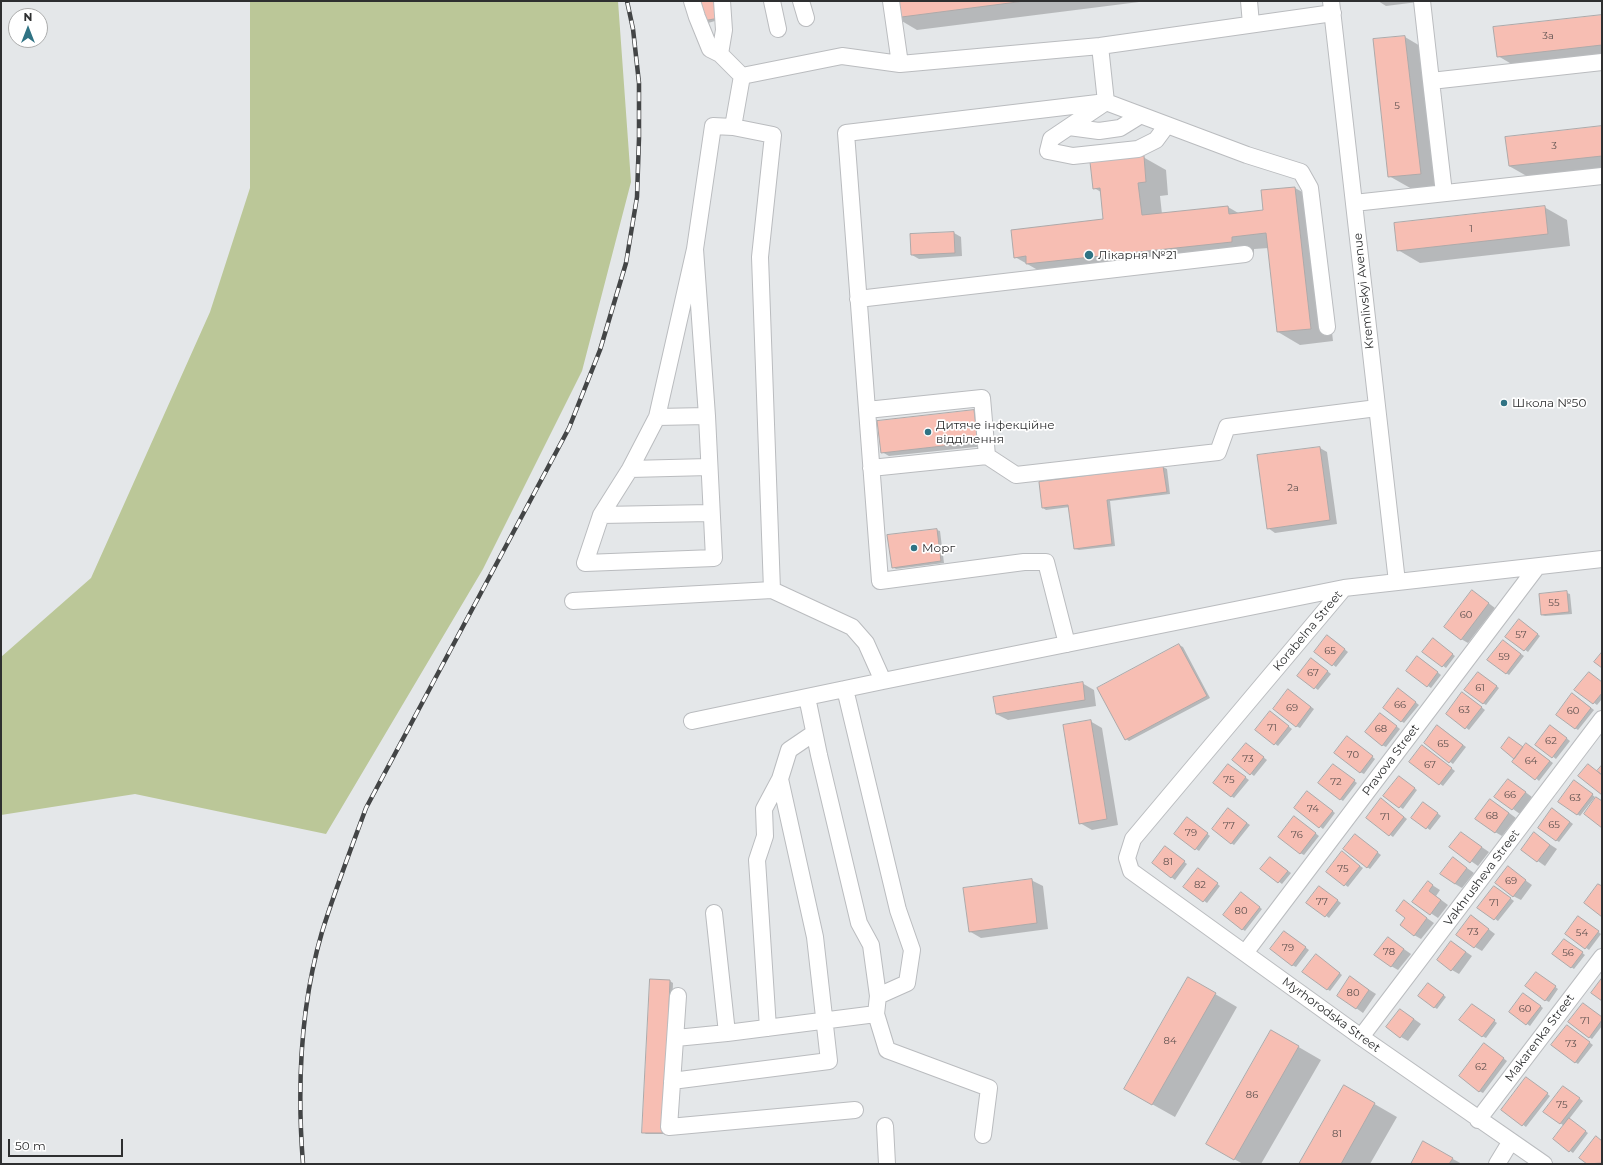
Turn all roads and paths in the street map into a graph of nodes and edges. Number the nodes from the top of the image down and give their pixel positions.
1 (692, 1) edge
2 (722, 1) edge
3 (772, 1) edge
4 (801, 1) edge
5 (891, 1) edge
6 (1249, 1) edge
7 (1422, 1) edge
8 (1332, 7) edge
9 (806, 18) dead end
10 (1251, 24) junction
11 (778, 29) dead end
12 (1100, 46) junction
13 (720, 54) junction
14 (1602, 62) edge
15 (900, 64) junction
16 (742, 76) junction
17 (1431, 81) junction
18 (1106, 102) junction
19 (1141, 115) junction
20 (1167, 125) junction
21 (733, 127) junction
22 (1069, 127) junction
23 (1602, 176) edge
24 (1444, 193) junction
25 (1354, 203) junction
26 (695, 250) junction
27 (1245, 254) dead end
28 (858, 299) junction
29 (1326, 327) dead end
30 (1377, 408) junction
31 (867, 410) junction
32 (707, 416) junction
33 (657, 417) junction
34 (987, 456) junction
35 (709, 467) junction
36 (871, 468) junction
37 (630, 469) junction
38 (711, 513) junction
39 (601, 515) junction
40 (1602, 559) edge
41 (1537, 567) junction
42 (1397, 582) junction
43 (1344, 588) junction
44 (772, 590) junction
45 (572, 601) dead end
46 (1067, 644) junction
47 (883, 681) junction
48 (845, 689) junction
49 (807, 697) junction
50 (1602, 719) edge
51 (692, 721) dead end
52 (814, 733) junction
53 (780, 779) junction
54 (1127, 858) joint
55 (714, 913) dead end
56 (1245, 953) junction
57 (1602, 957) edge
58 (678, 996) dead end
59 (878, 996) junction
60 (876, 1014) junction
61 (824, 1021) junction
62 (768, 1028) junction
63 (727, 1033) junction
64 (1361, 1037) junction
65 (676, 1038) junction
66 (672, 1081) junction
67 (855, 1110) dead end
68 (1478, 1120) junction
69 (885, 1126) dead end
70 (983, 1135) dead end
71 (1511, 1141) junction
72 (887, 1164) edge
73 (1497, 1164) edge
74 (1544, 1164) edge

1 - 13 street
2 - 13 street
3 - 11 street
4 - 9 street
5 - 15 street
6 - 10 street
7 - 17 street
8 - 10 street
8 - 25 street, Kremlivskyi Avenue
10 - 12 street
12 - 15 street
12 - 18 street
13 - 16 street
14 - 17 street
15 - 16 street
16 - 21 street
17 - 24 street
18 - 19 street
18 - 22 street
18 - 28 street
19 - 20 street
19 - 22 street
20 - 22 street
20 - 29 street
21 - 26 street
21 - 44 street
23 - 24 street
24 - 25 street
25 - 30 street, Kremlivskyi Avenue
26 - 32 street
26 - 33 street
27 - 28 street
28 - 31 street
30 - 34 street
30 - 42 street, Kremlivskyi Avenue
31 - 34 street
31 - 36 street
32 - 33 street
32 - 35 street
33 - 37 street
34 - 36 street
35 - 37 street
35 - 38 street
36 - 46 street
37 - 39 street
38 - 39 street
38 - 39 street
40 - 41 street, Korabelna Street
41 - 42 street, Korabelna Street
41 - 56 street, Pravova Street
42 - 43 street, Korabelna Street
43 - 46 street
43 - 54 street, Korabelna Street
44 - 45 street
44 - 47 street
46 - 47 street
47 - 48 street
48 - 49 street
48 - 59 street
49 - 51 street
49 - 52 street
50 - 64 street, Vakhrusheva Street
52 - 53 street
52 - 59 street
53 - 61 street
53 - 62 street
54 - 56 street, Myrhorodska Street
55 - 63 street
56 - 64 street, Myrhorodska Street
57 - 68 street, Makarenka Street
58 - 65 street
59 - 60 street
60 - 61 street
60 - 70 street
61 - 62 street
61 - 66 street
62 - 63 street
63 - 65 street
64 - 68 street, Myrhorodska Street
65 - 66 street
66 - 67 street
68 - 71 street, Myrhorodska Street
69 - 72 street
71 - 73 street
71 - 74 street, Myrhorodska Street

